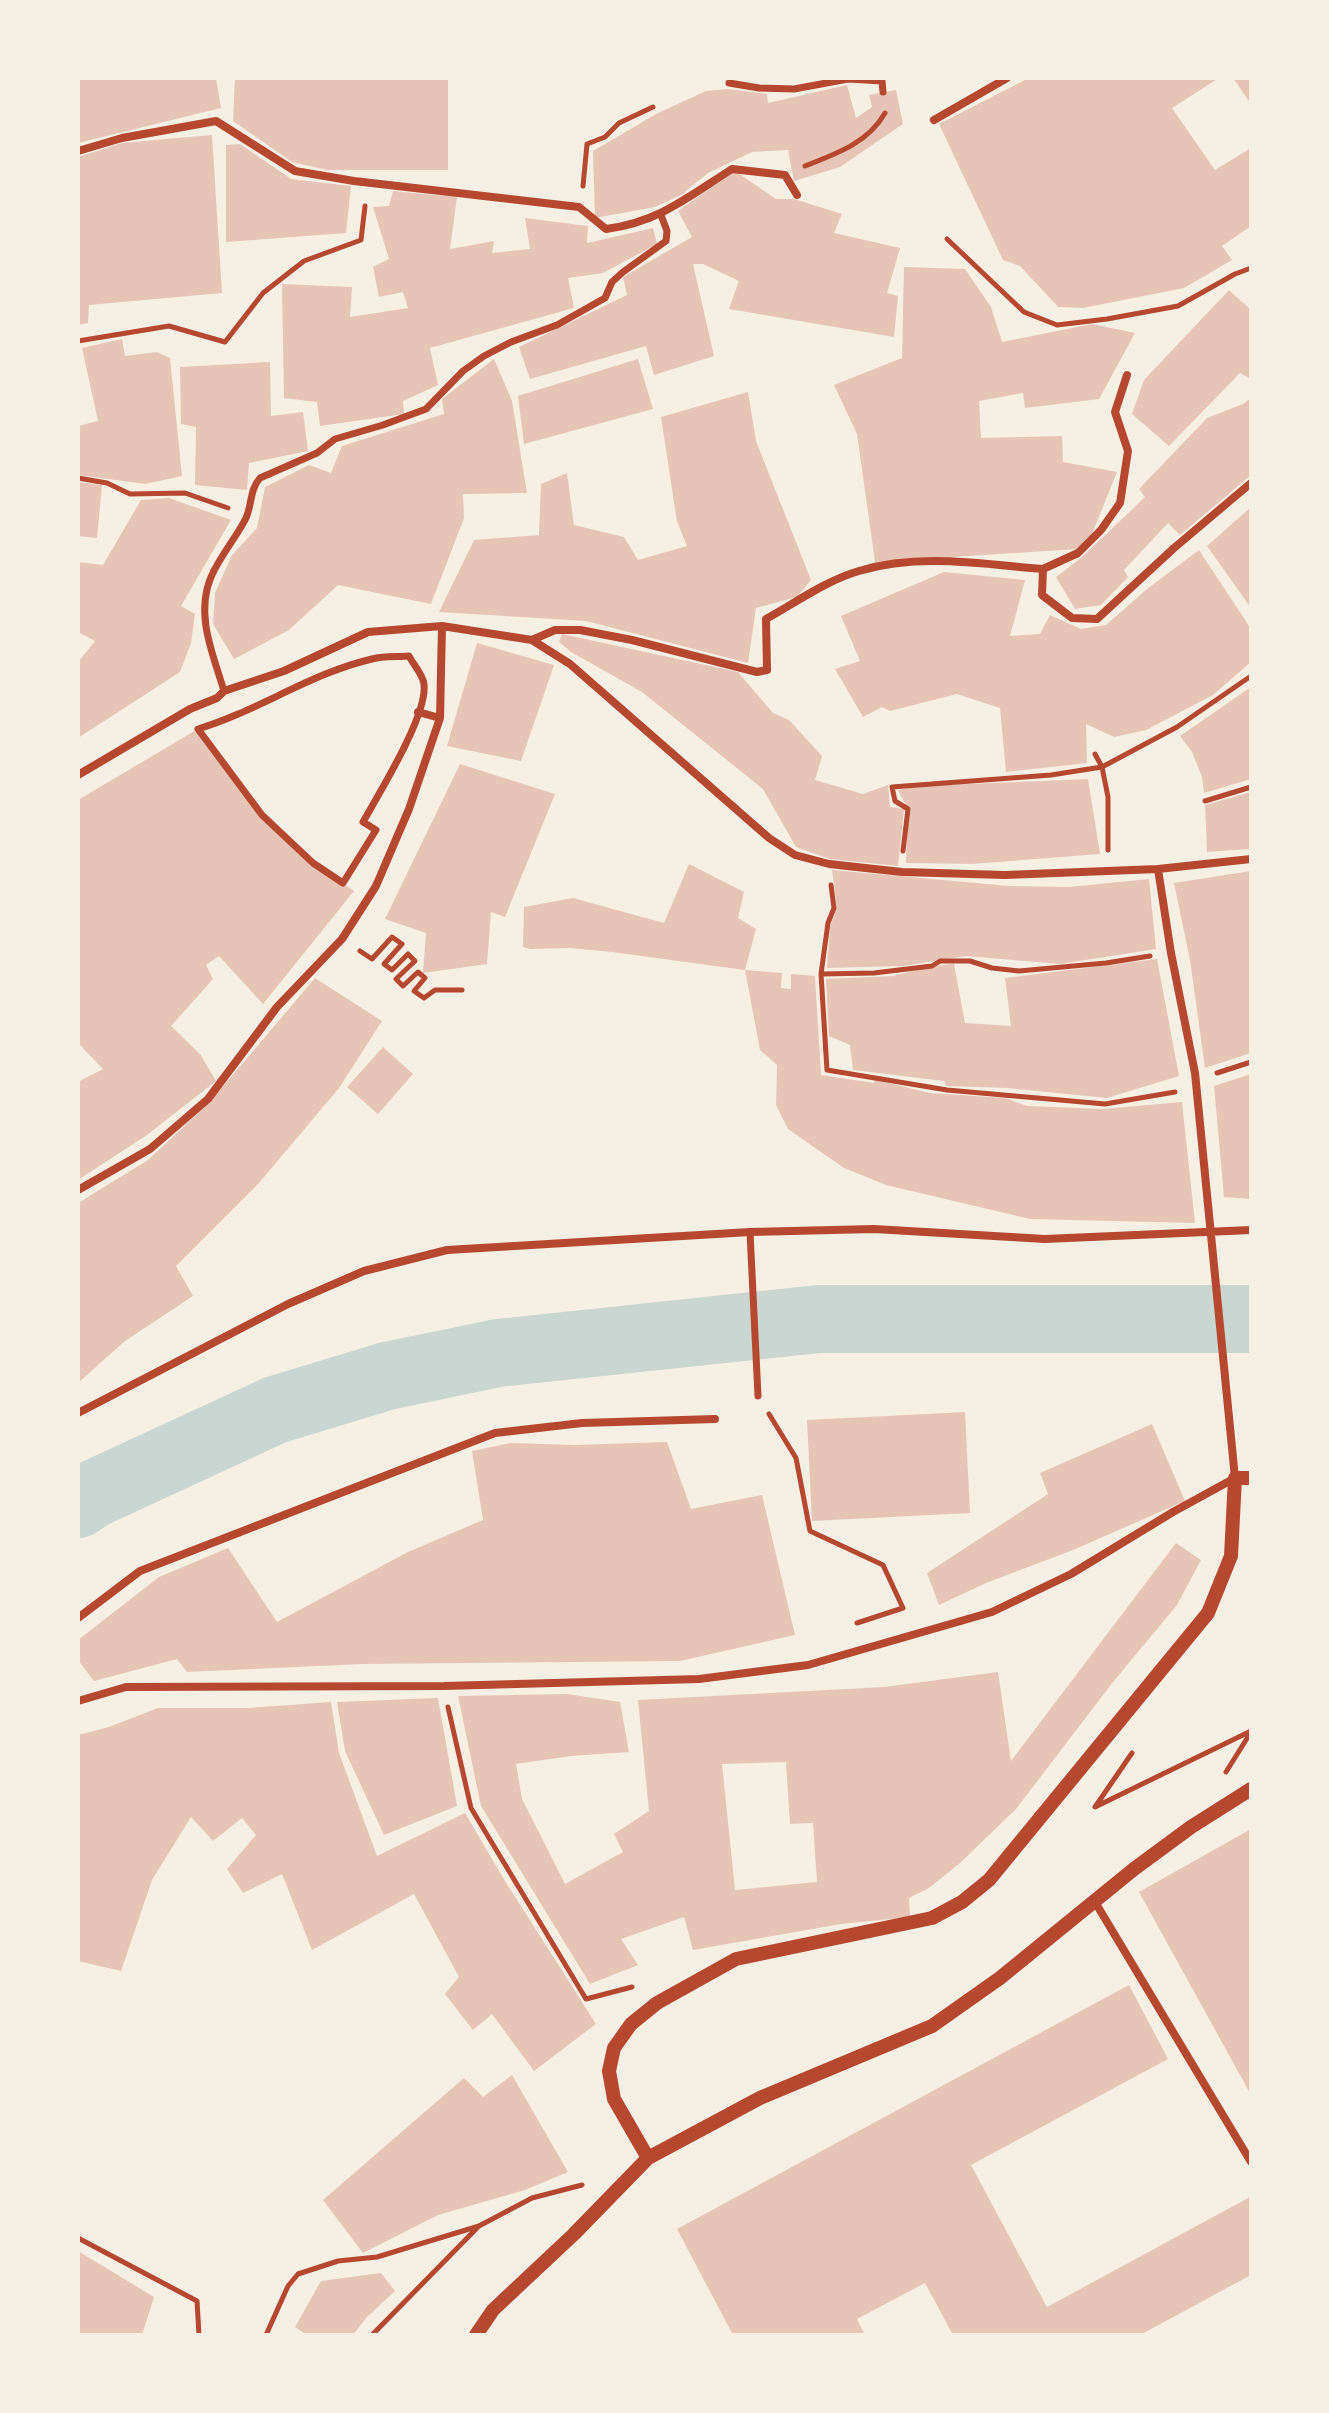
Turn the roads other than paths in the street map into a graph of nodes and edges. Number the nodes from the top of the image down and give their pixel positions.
1 (1007, 78) edge
2 (729, 83) dead end
3 (883, 92) road end
4 (934, 120) dead end
5 (78, 151) edge
6 (797, 195) dead end
7 (661, 215) junction
8 (1127, 375) dead end
9 (1251, 483) edge
10 (1043, 569) junction
11 (442, 626) junction
12 (532, 640) junction
13 (224, 691) junction
14 (418, 712) junction
15 (440, 718) junction
16 (78, 775) edge
17 (1251, 859) edge
18 (1158, 869) junction
19 (78, 1190) edge
20 (1251, 1230) edge
21 (750, 1232) junction
22 (758, 1396) road end
23 (78, 1413) edge
24 (715, 1419) dead end
25 (1235, 1478) junction
26 (1251, 1478) edge
27 (78, 1618) edge
28 (78, 1701) edge
29 (1251, 1789) edge
30 (1095, 1902) junction
31 (648, 2158) junction
32 (1251, 2162) edge
33 (476, 2335) edge

1 - 4 street
2 - 3 street
5 - 7 street
6 - 7 street
7 - 13 street
8 - 10 street
9 - 10 street
10 - 12 street
11 - 12 street
11 - 13 street
11 - 15 street
12 - 18 street
13 - 16 street
14 - 14 street
14 - 15 street
15 - 19 street
17 - 18 street
18 - 25 street
20 - 21 street
21 - 22 street
21 - 23 street
24 - 27 street
25 - 26 street
25 - 28 street
25 - 31 street
29 - 30 street
30 - 31 street
30 - 32 street
31 - 33 street

